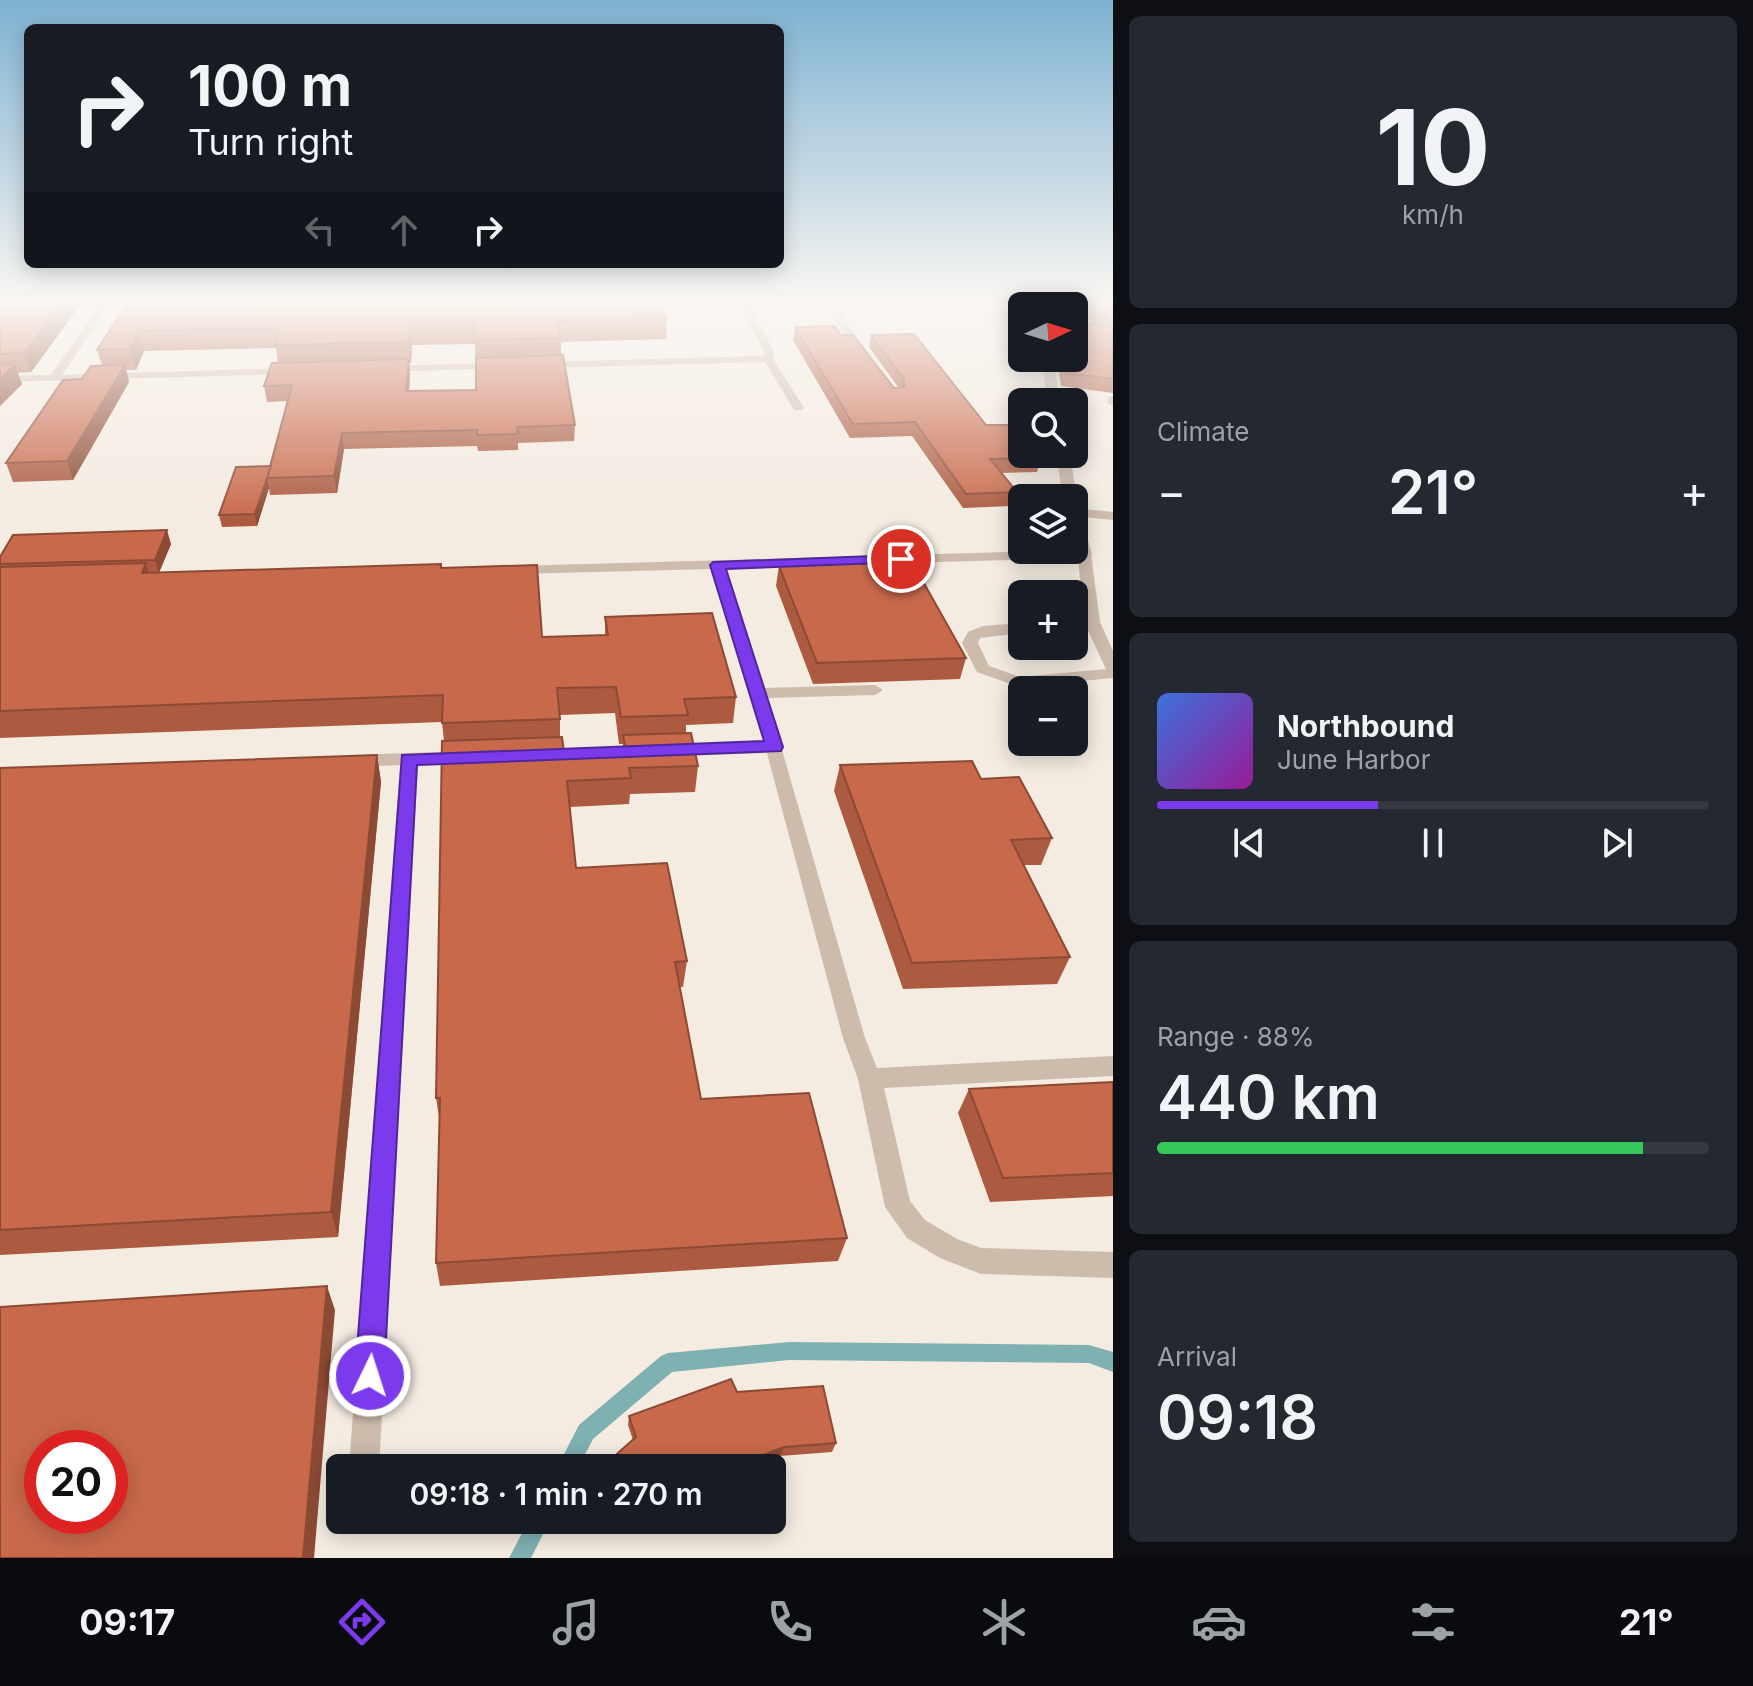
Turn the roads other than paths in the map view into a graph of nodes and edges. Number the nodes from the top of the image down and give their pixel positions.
1 (99, 377) edge
2 (779, 377) edge
3 (54, 378) joint
4 (0, 379) edge
5 (798, 408) dead end
6 (1088, 513) edge
7 (1113, 516) edge
8 (1008, 556) edge
9 (1085, 564) edge
10 (718, 565) junction
11 (502, 571) edge
12 (1088, 622) edge
13 (1092, 622) junction
14 (1008, 630) edge
15 (1113, 671) edge
16 (875, 690) edge
17 (758, 693) junction
18 (774, 747) junction
19 (647, 751) edge
20 (488, 757) edge
21 (409, 759) junction
22 (330, 762) edge
23 (1113, 1066) edge
24 (870, 1079) junction
25 (1113, 1265) edge
26 (365, 1454) edge

1 - 3 lane
2 - 5 lane
3 - 4 lane
6 - 7 lane
8 - 10 lane
9 - 13 lane
10 - 11 lane
10 - 17 lane
12 - 13 lane
13 - 15 lane
14 - 15 lane
16 - 17 lane
17 - 18 lane
18 - 19 lane
18 - 24 lane
20 - 21 lane
21 - 22 lane
21 - 26 lane
23 - 24 lane
24 - 25 lane

